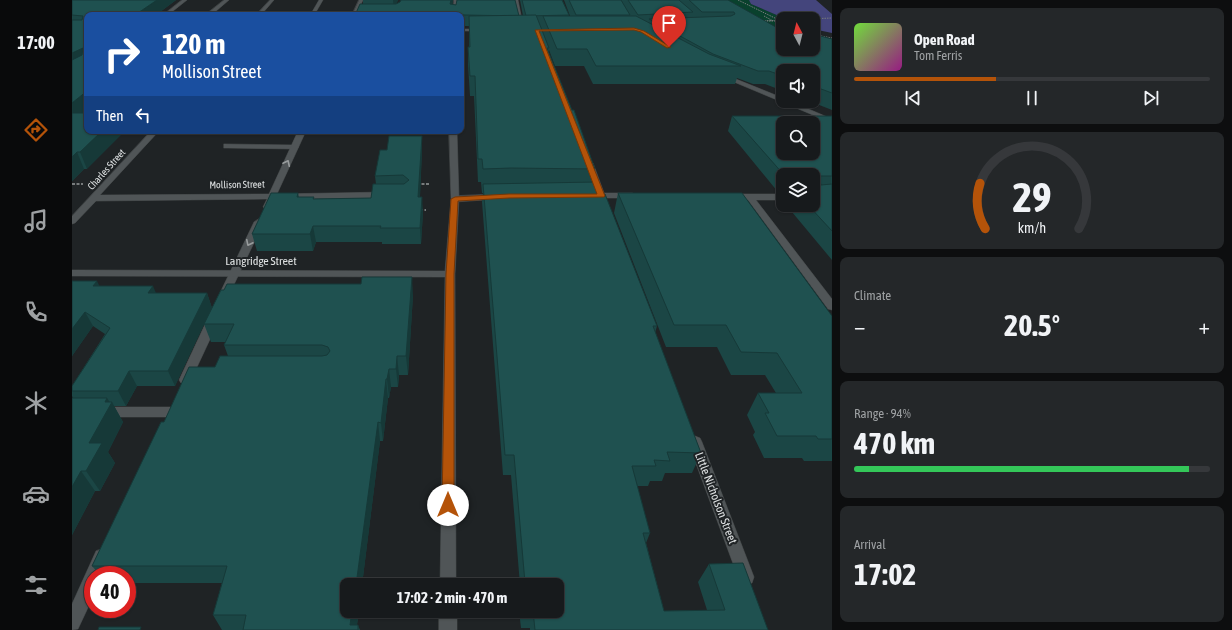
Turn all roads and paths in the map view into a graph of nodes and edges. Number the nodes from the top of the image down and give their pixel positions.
1 (185, 0) edge
2 (227, 0) edge
3 (272, 0) edge
4 (321, 0) edge
5 (361, 0) edge
6 (456, 0) edge
7 (516, 0) edge
8 (738, 0) edge
9 (169, 12) edge
10 (213, 12) edge
11 (261, 12) edge
12 (314, 12) edge
13 (355, 12) edge
14 (454, 12) edge
15 (764, 16) dead end
16 (820, 18) edge
17 (832, 18) edge
18 (776, 19) edge
19 (762, 21) edge
20 (773, 21) joint
21 (464, 30) edge
22 (491, 30) edge
23 (514, 30) edge
24 (522, 30) junction
25 (530, 30) edge
26 (820, 35) edge
27 (820, 38) edge
28 (832, 38) edge
29 (832, 41) edge
30 (721, 75) edge
31 (832, 121) edge
32 (152, 134) edge
33 (301, 134) edge
34 (452, 134) edge
35 (227, 146) dead end
36 (295, 147) junction
37 (586, 157) edge
38 (414, 184) edge
39 (429, 184) dead end
40 (272, 195) junction
41 (396, 195) edge
42 (502, 196) edge
43 (586, 196) edge
44 (602, 196) junction
45 (638, 196) edge
46 (720, 197) edge
47 (750, 197) junction
48 (776, 197) edge
49 (95, 198) junction
50 (455, 199) junction
51 (419, 210) edge
52 (426, 210) dead end
53 (607, 211) edge
54 (72, 221) edge
55 (72, 273) edge
56 (234, 274) junction
57 (450, 274) junction
58 (832, 307) edge
59 (190, 369) junction
60 (206, 369) edge
61 (72, 412) edge
62 (170, 412) junction
63 (163, 426) edge
64 (691, 431) edge
65 (107, 547) edge
66 (98, 566) edge
67 (448, 578) edge
68 (749, 586) edge
69 (84, 597) edge
70 (448, 618) edge
71 (72, 623) edge
72 (448, 630) edge

1 - 9 street
2 - 10 street
3 - 11 street
4 - 12 street
5 - 13 street
6 - 14 street
7 - 24 street
8 - 18 path
15 - 20 path
16 - 17 path
19 - 20 path, bridge
21 - 22 street
23 - 24 street
24 - 25 street
26 - 28 path
27 - 29 path
30 - 31 street
32 - 49 street, Charles Street
33 - 36 street
34 - 50 street
35 - 36 street
40 -> 36 street
37 - 44 street
38 - 39 path
40 - 41 street, Mollison Street
40 - 49 street, Mollison Street
40 -> 56 street
42 - 50 street
43 - 44 street
44 - 45 street
44 - 53 street
46 - 47 street
47 - 48 street
47 - 58 street
49 - 54 street, Charles Street
50 - 57 street
51 - 52 path
55 - 56 street, Langridge Street
56 - 57 street, Langridge Street
56 - 59 street
57 - 67 street
59 - 60 street
59 - 62 street
61 - 62 street
62 - 63 street
64 - 68 street, Little Nicholson Street
65 - 66 street
69 - 71 street
70 - 72 street

